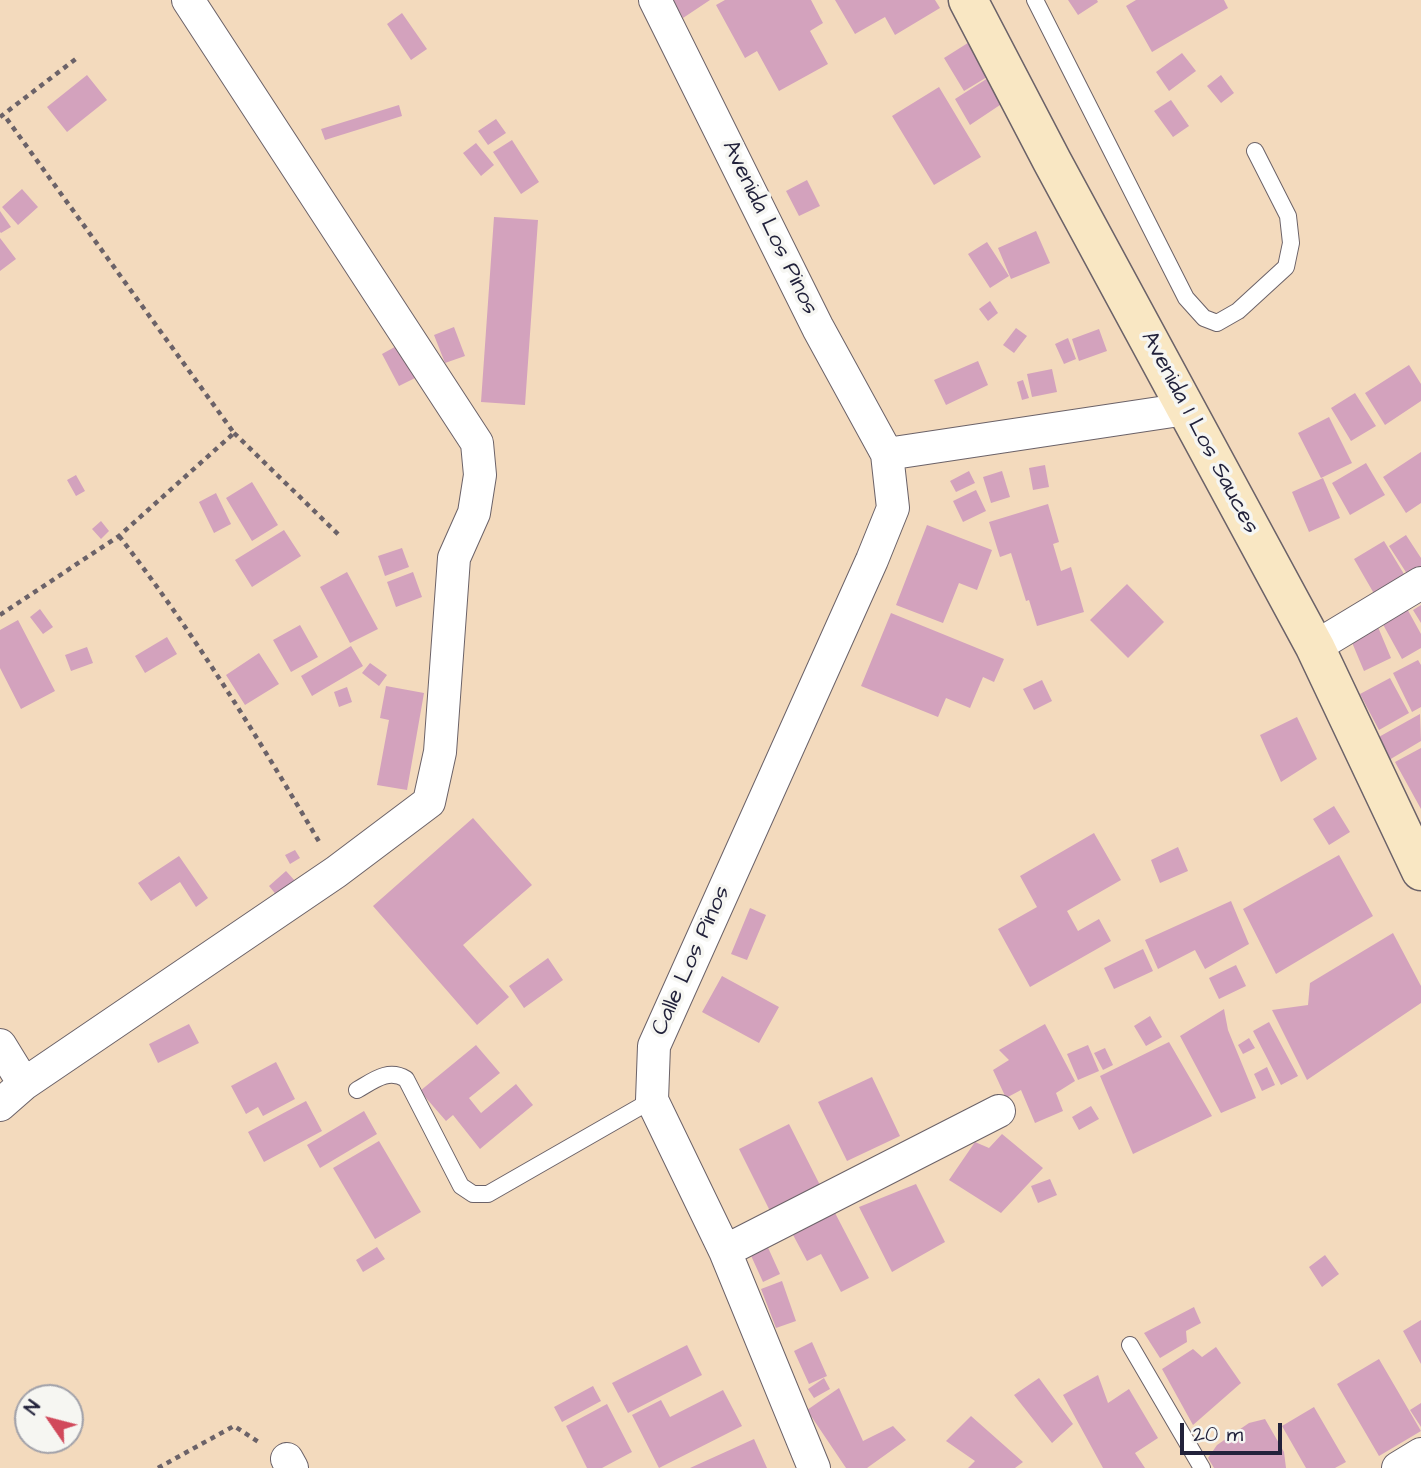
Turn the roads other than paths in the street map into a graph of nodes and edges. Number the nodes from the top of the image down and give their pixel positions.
1 (188, 0) edge
2 (655, 0) edge
3 (968, 0) edge
4 (1035, 0) edge
5 (1255, 151) dead end
6 (1186, 410) junction
7 (887, 454) junction
8 (1421, 583) edge
9 (1315, 647) junction
10 (1421, 871) edge
11 (0, 1045) edge
12 (23, 1084) junction
13 (356, 1090) dead end
14 (652, 1100) junction
15 (0, 1105) edge
16 (999, 1111) dead end
17 (725, 1251) junction
18 (1130, 1345) dead end
19 (1421, 1454) edge
20 (814, 1468) edge
21 (1202, 1468) edge
22 (1398, 1468) edge

1 - 12 street
2 - 7 street, Avenida Los Pinos
3 - 6 street, Avenida 1 Los Sauces
4 - 5 lane
6 - 7 street
6 - 9 street, Avenida 1 Los Sauces
7 - 14 street, Calle Los Pinos
8 - 9 street
9 - 10 street, Avenida 1 Los Sauces
11 - 12 street
12 - 15 street
13 - 14 lane
14 - 17 street, Calle Los Pinos
16 - 17 street
17 - 20 street, Calle Los Pinos
18 - 21 lane
19 - 22 street

